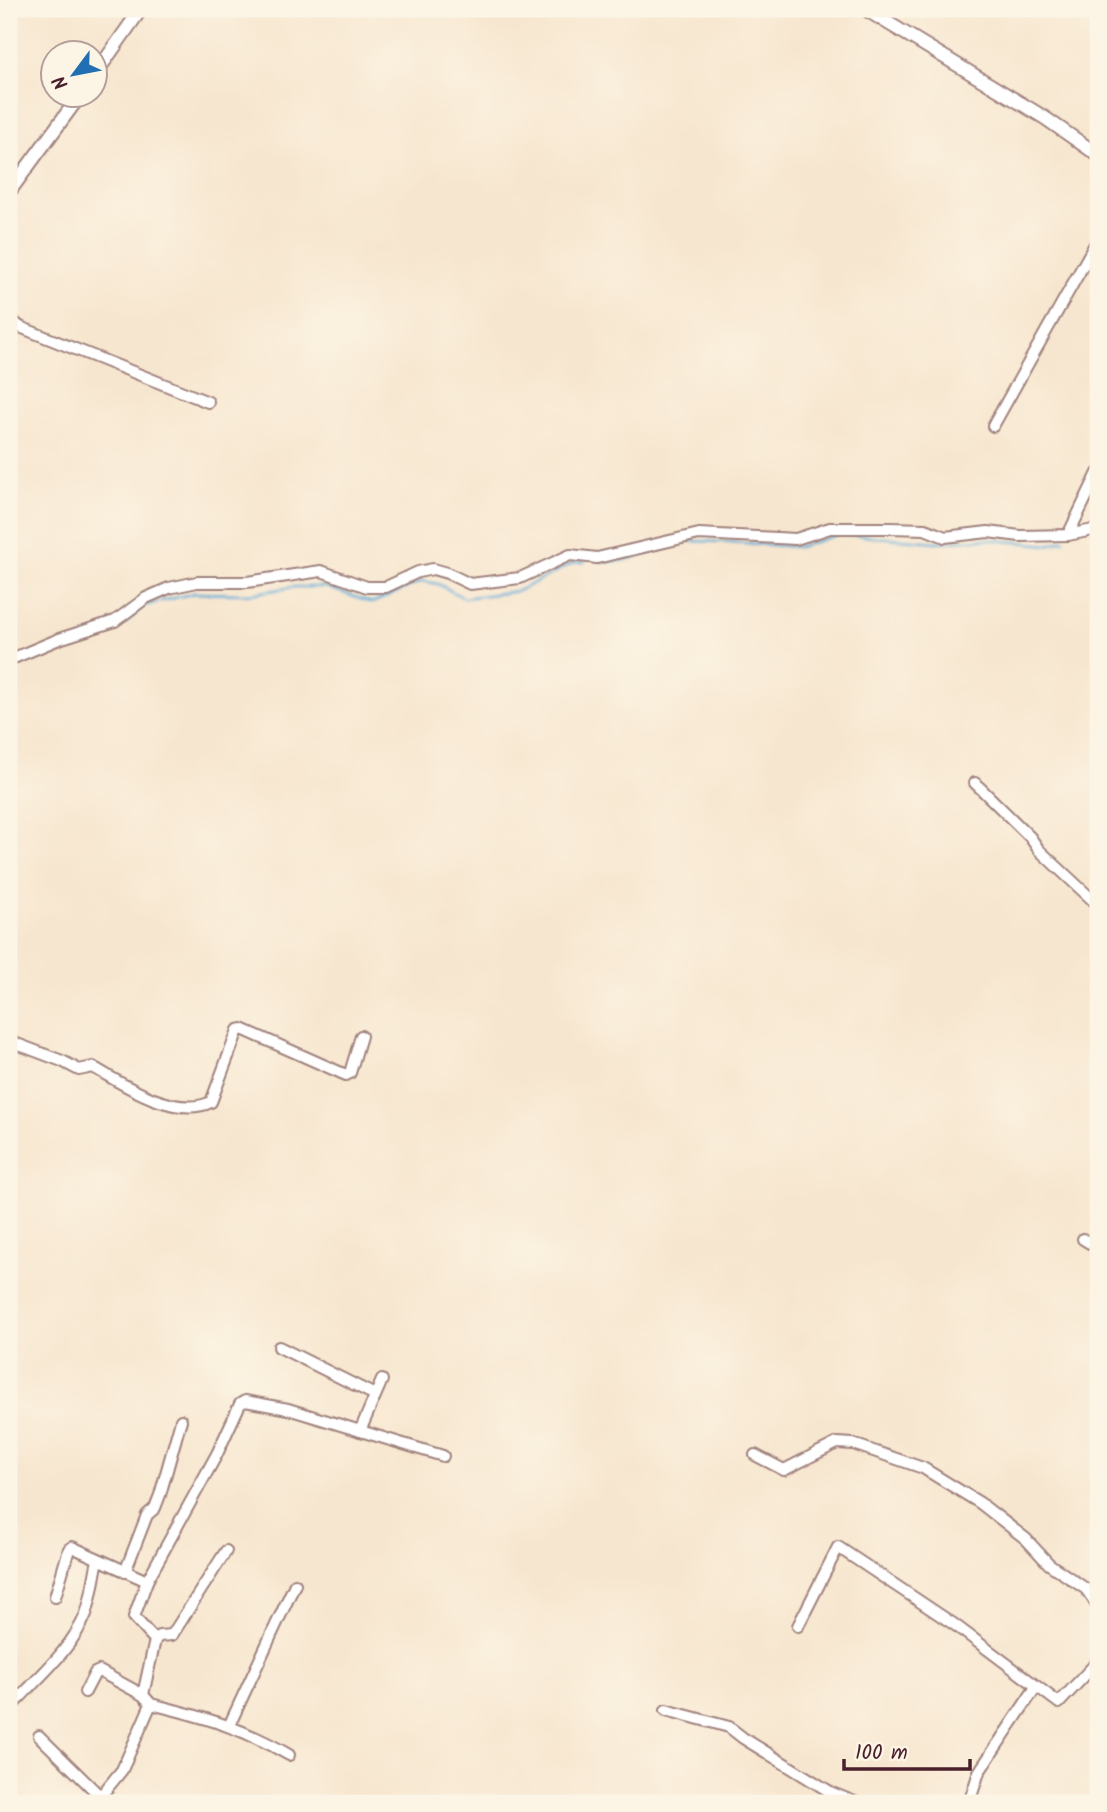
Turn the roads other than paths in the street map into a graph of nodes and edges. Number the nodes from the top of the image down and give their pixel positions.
1 (141, 9) edge
2 (865, 9) edge
3 (108, 56) edge
4 (71, 108) edge
5 (1098, 155) edge
6 (9, 192) edge
7 (1098, 239) edge
8 (9, 318) edge
9 (208, 402) dead end
10 (993, 426) dead end
11 (1098, 473) edge
12 (1098, 529) edge
13 (1068, 535) junction
14 (9, 660) edge
15 (975, 783) dead end
16 (1098, 905) edge
17 (361, 1035) dead end
18 (9, 1041) edge
19 (1083, 1239) dead end
20 (1098, 1248) edge
21 (279, 1347) dead end
22 (382, 1380) dead end
23 (375, 1395) junction
24 (181, 1420) dead end
25 (360, 1431) junction
26 (755, 1455) dead end
27 (443, 1456) dead end
28 (226, 1550) dead end
29 (98, 1560) junction
30 (125, 1572) junction
31 (147, 1581) junction
32 (295, 1584) dead end
33 (55, 1597) dead end
34 (1098, 1606) edge
35 (798, 1626) dead end
36 (155, 1640) junction
37 (1098, 1661) edge
38 (1036, 1687) junction
39 (85, 1692) dead end
40 (147, 1699) junction
41 (10, 1708) edge
42 (666, 1710) dead end
43 (229, 1726) junction
44 (39, 1736) dead end
45 (289, 1755) dead end
46 (9, 1796) edge
47 (98, 1800) edge
48 (16, 1803) edge
49 (857, 1803) edge
50 (969, 1803) edge

1 - 3 street
2 - 5 street
4 - 6 street
7 - 10 street
8 - 9 street
11 - 13 street
12 - 13 street
13 - 14 street
15 - 16 street
17 - 18 street
19 - 20 street
21 - 23 street
22 - 23 street
23 - 25 street
24 - 30 street
25 - 27 street
25 - 31 street
26 - 34 street
28 - 36 street
29 - 30 street
29 - 33 street
29 - 41 street
30 - 31 street
31 - 36 street
32 - 43 street
35 - 38 street
36 - 40 street
37 - 38 street
38 - 50 street
39 - 40 street
40 - 43 street
40 - 47 street
42 - 49 street
43 - 45 street
44 - 47 street
46 - 48 street

